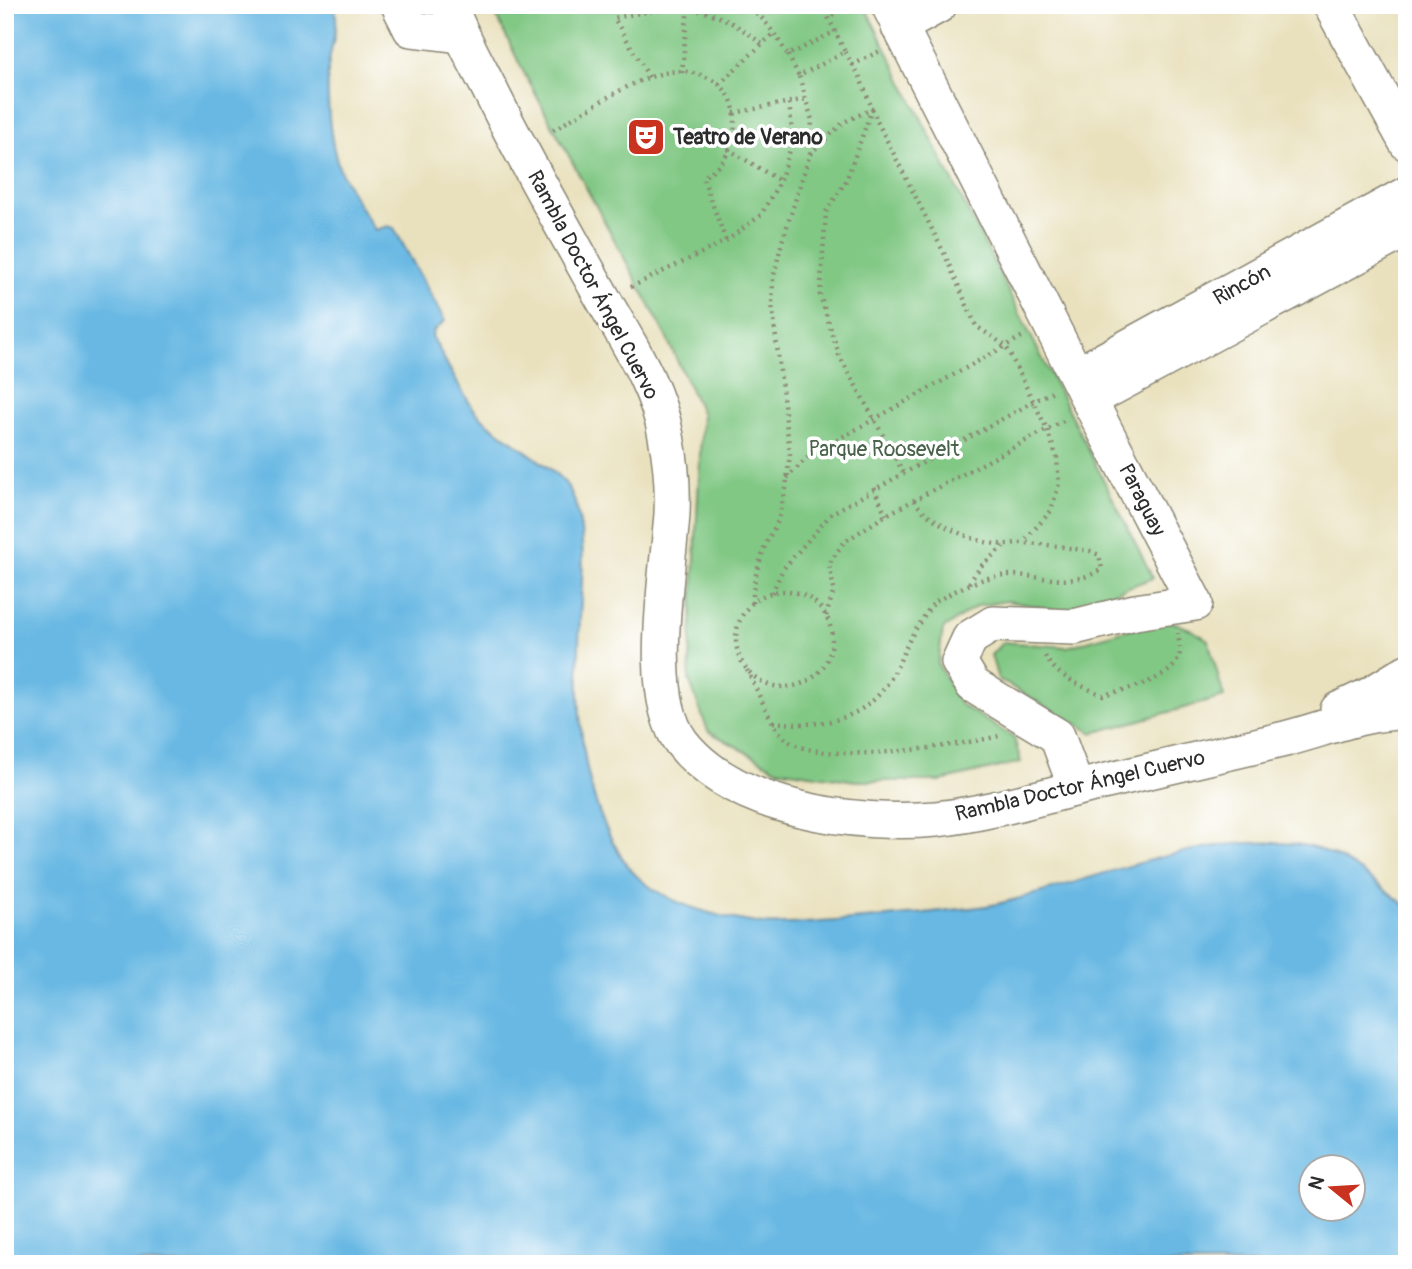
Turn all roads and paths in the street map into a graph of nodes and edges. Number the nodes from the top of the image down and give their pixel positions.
1 (399, 5) edge
2 (745, 5) edge
3 (822, 5) edge
4 (851, 5) edge
5 (939, 5) edge
6 (1331, 5) edge
7 (687, 7) edge
8 (894, 16) edge
9 (828, 17) junction
10 (455, 20) edge
11 (836, 31) junction
12 (774, 33) junction
13 (762, 44) junction
14 (845, 52) junction
15 (788, 55) junction
16 (682, 72) junction
17 (799, 76) junction
18 (649, 77) junction
19 (719, 85) junction
20 (806, 99) junction
21 (789, 102) junction
22 (872, 109) junction
23 (734, 113) junction
24 (553, 130) dead end
25 (1407, 143) edge
26 (728, 149) junction
27 (810, 154) junction
28 (780, 181) junction
29 (1407, 194) edge
30 (1407, 229) edge
31 (726, 241) junction
32 (604, 300) junction
33 (1006, 346) junction
34 (1083, 387) junction
35 (1032, 401) junction
36 (876, 419) junction
37 (1047, 429) junction
38 (903, 472) junction
39 (787, 478) junction
40 (874, 488) junction
41 (914, 500) junction
42 (886, 515) junction
43 (1007, 544) junction
44 (967, 586) dead end
45 (772, 593) junction
46 (752, 603) junction
47 (826, 616) junction
48 (1035, 625) junction
49 (1177, 631) dead end
50 (747, 670) junction
51 (1407, 672) edge
52 (1407, 712) edge
53 (1040, 725) junction
54 (1269, 743) junction
55 (1073, 789) junction

1 - 10 street
2 - 12 path
3 - 9 path
4 - 9 path
5 - 8 street
6 - 25 street
7 - 13 path
7 - 16 path
7 - 18 path
8 - 34 street, Paraguay
9 - 11 path
10 - 32 street, Rambla Doctor Ángel Cuervo
11 - 14 path
11 - 15 path
12 - 13 path
12 - 15 path
13 - 19 path
14 - 17 path
14 - 22 path
15 - 17 path
16 - 18 path
16 - 19 path
17 - 20 path
18 - 24 path
19 - 23 path
20 - 21 path
20 - 27 path
21 - 23 path
21 - 28 path
22 - 27 path
22 - 33 path
22 - 36 path
23 - 26 path
26 - 28 path
26 - 31 path
27 - 39 path
28 - 31 path
29 - 34 street, Rincón
30 - 34 street, Rincón
31 - 32 path
32 - 55 street, Rambla Doctor Ángel Cuervo
33 - 35 path
33 - 36 path
34 - 48 street, Paraguay
35 - 37 path
35 - 38 path
36 - 38 path
36 - 39 path
37 - 41 path
37 - 43 path
38 - 40 path
39 - 46 path
40 - 42 path
40 - 45 path
41 - 42 path
41 - 43 path
42 - 47 path
43 - 44 path
45 - 46 path
45 - 47 path
46 - 50 path
47 - 50 path
48 - 49 path
48 - 53 street, Paraguay
50 - 53 path
51 - 54 street
52 - 54 street, Rambla Doctor Ángel Cuervo
53 - 55 street, Paraguay
54 - 55 street, Rambla Doctor Ángel Cuervo

